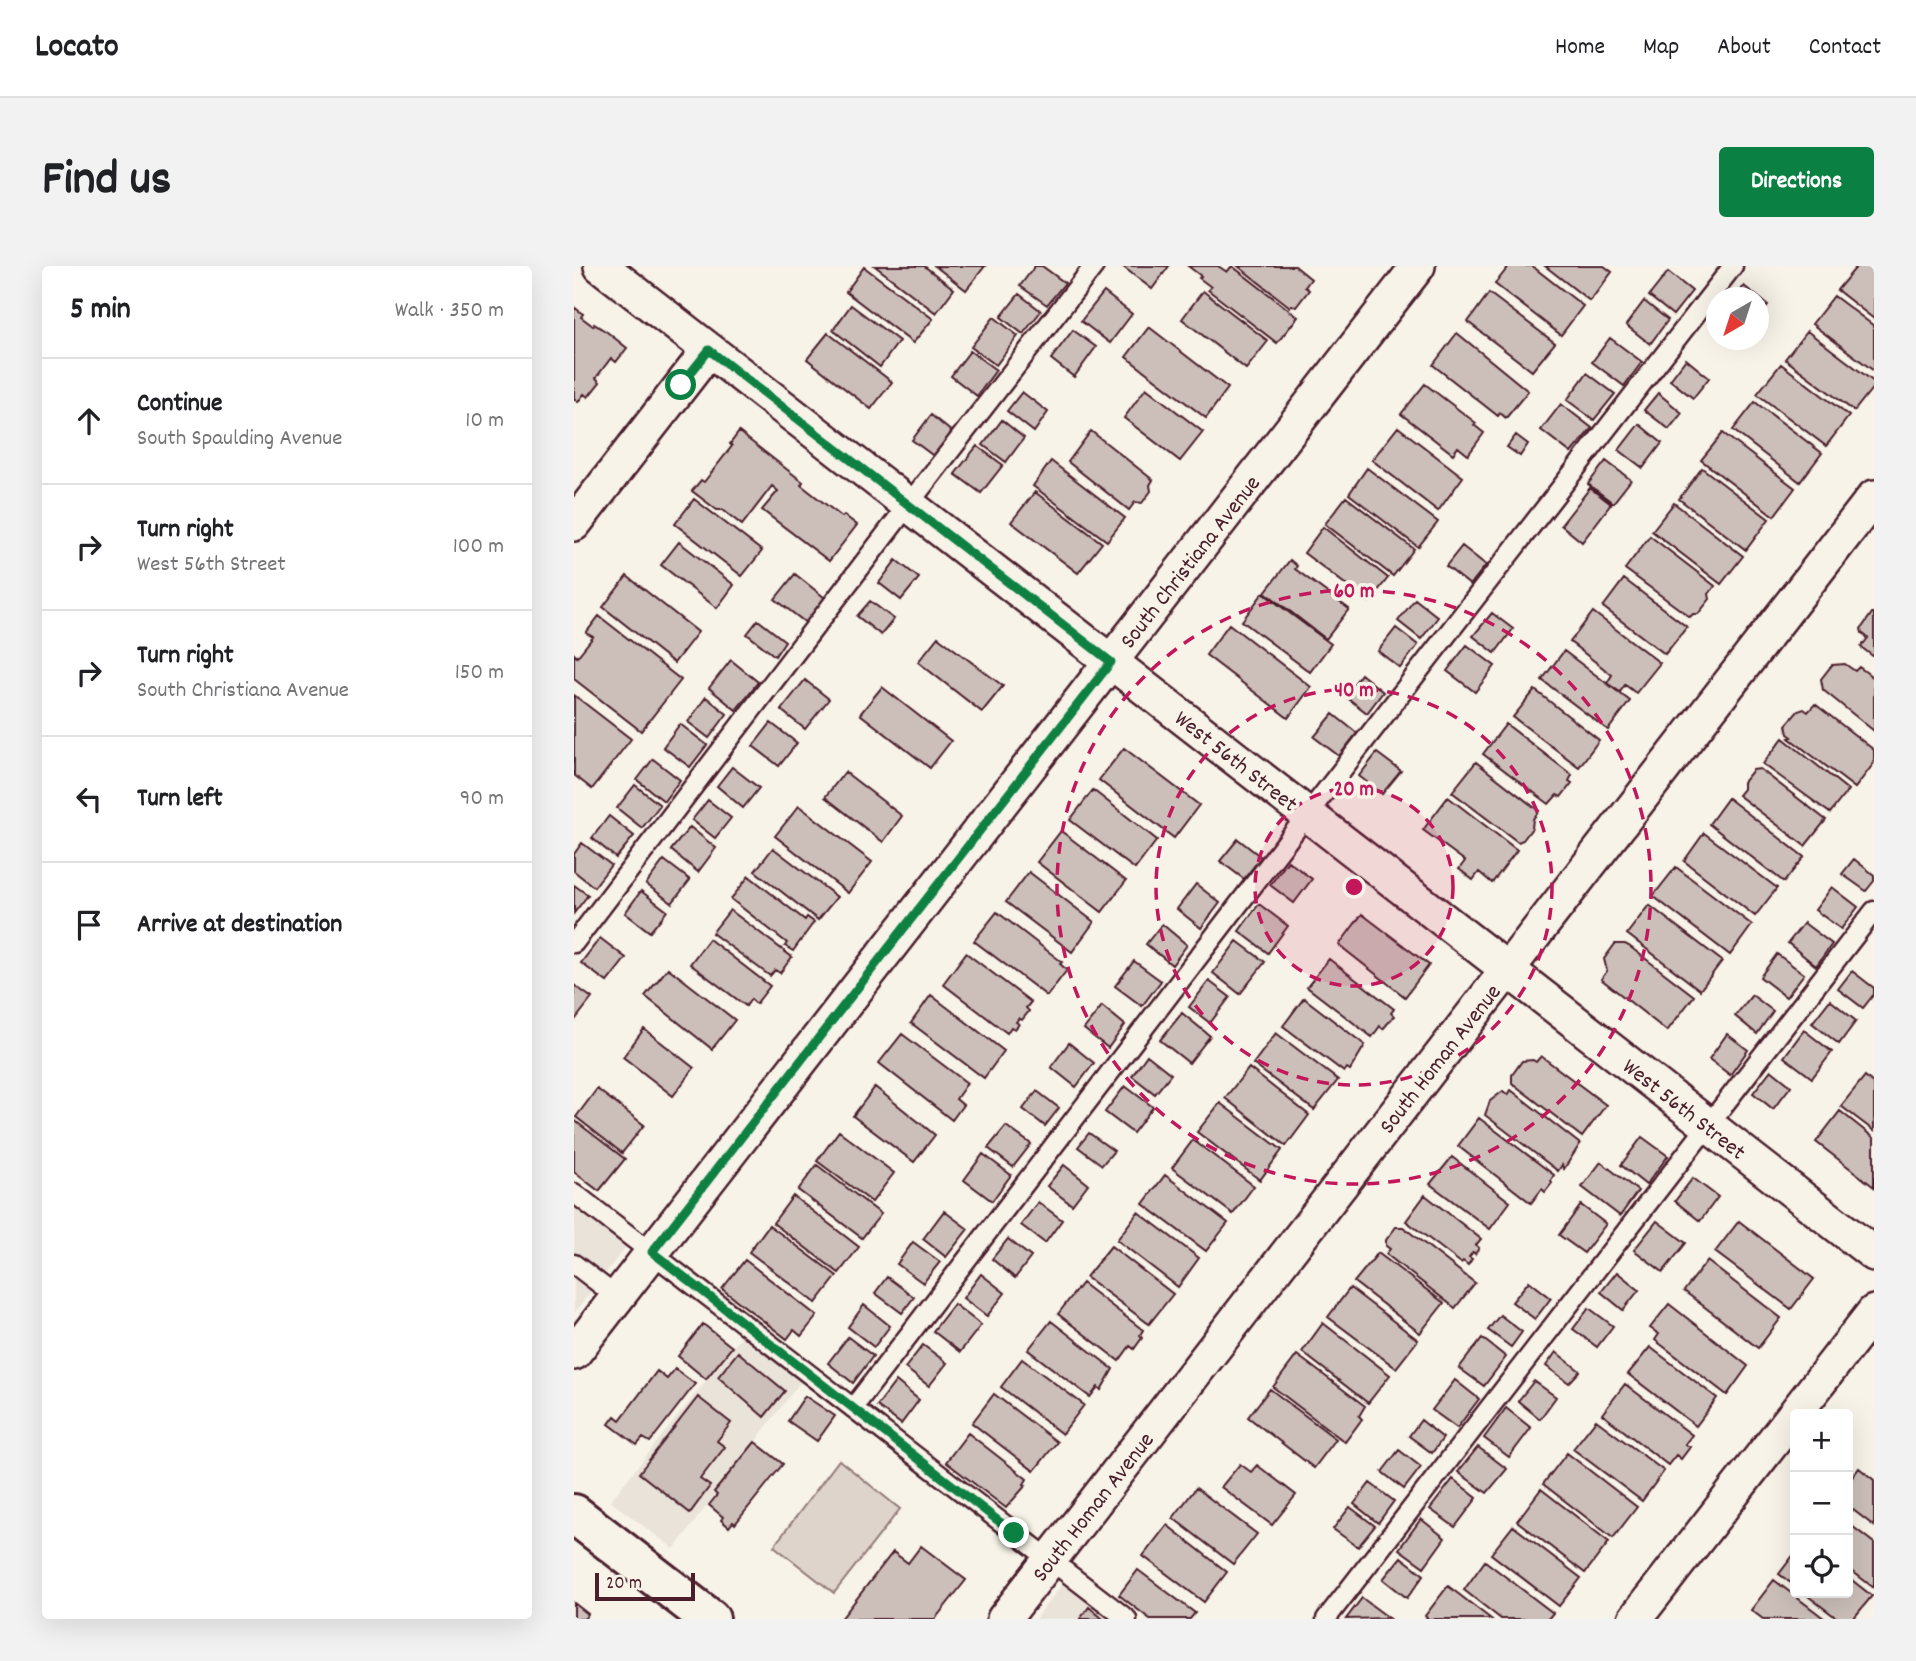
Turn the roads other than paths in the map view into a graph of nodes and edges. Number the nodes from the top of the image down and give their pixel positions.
1 (601, 266) edge
2 (1094, 266) edge
3 (1418, 266) edge
4 (1733, 266) edge
5 (709, 350) junction
6 (1874, 496) edge
7 (908, 505) junction
8 (574, 524) edge
9 (1111, 662) junction
10 (1307, 814) junction
11 (1874, 911) edge
12 (574, 943) edge
13 (1507, 970) junction
14 (1708, 1126) junction
15 (574, 1192) edge
16 (652, 1252) junction
17 (1874, 1254) edge
18 (574, 1264) edge
19 (617, 1297) junction
20 (1874, 1312) edge
21 (574, 1353) edge
22 (853, 1408) junction
23 (574, 1514) edge
24 (1049, 1560) junction
25 (710, 1619) edge
26 (1004, 1619) edge
27 (1127, 1619) edge
28 (1326, 1619) edge
29 (1635, 1619) edge

1 - 5 street, West 56th Street
2 - 7 lane
3 - 9 street, South Christiana Avenue
4 - 10 lane
5 - 7 street, West 56th Street
5 - 8 street
6 - 13 street, South Homan Avenue
7 - 9 street, West 56th Street
7 - 12 lane
9 - 10 street, West 56th Street
9 - 16 street, South Christiana Avenue
10 - 13 street, West 56th Street
10 - 22 lane
11 - 14 lane
13 - 14 street, West 56th Street
13 - 24 street, South Homan Avenue
14 - 17 street, West 56th Street
14 - 28 lane
15 - 16 lane
16 - 19 street, South Christiana Avenue
16 - 22 lane
18 - 19 lane
19 - 21 street, South Christiana Avenue
20 - 29 street
22 - 24 lane
23 - 25 main road
24 - 26 street, South Homan Avenue
24 - 27 lane

